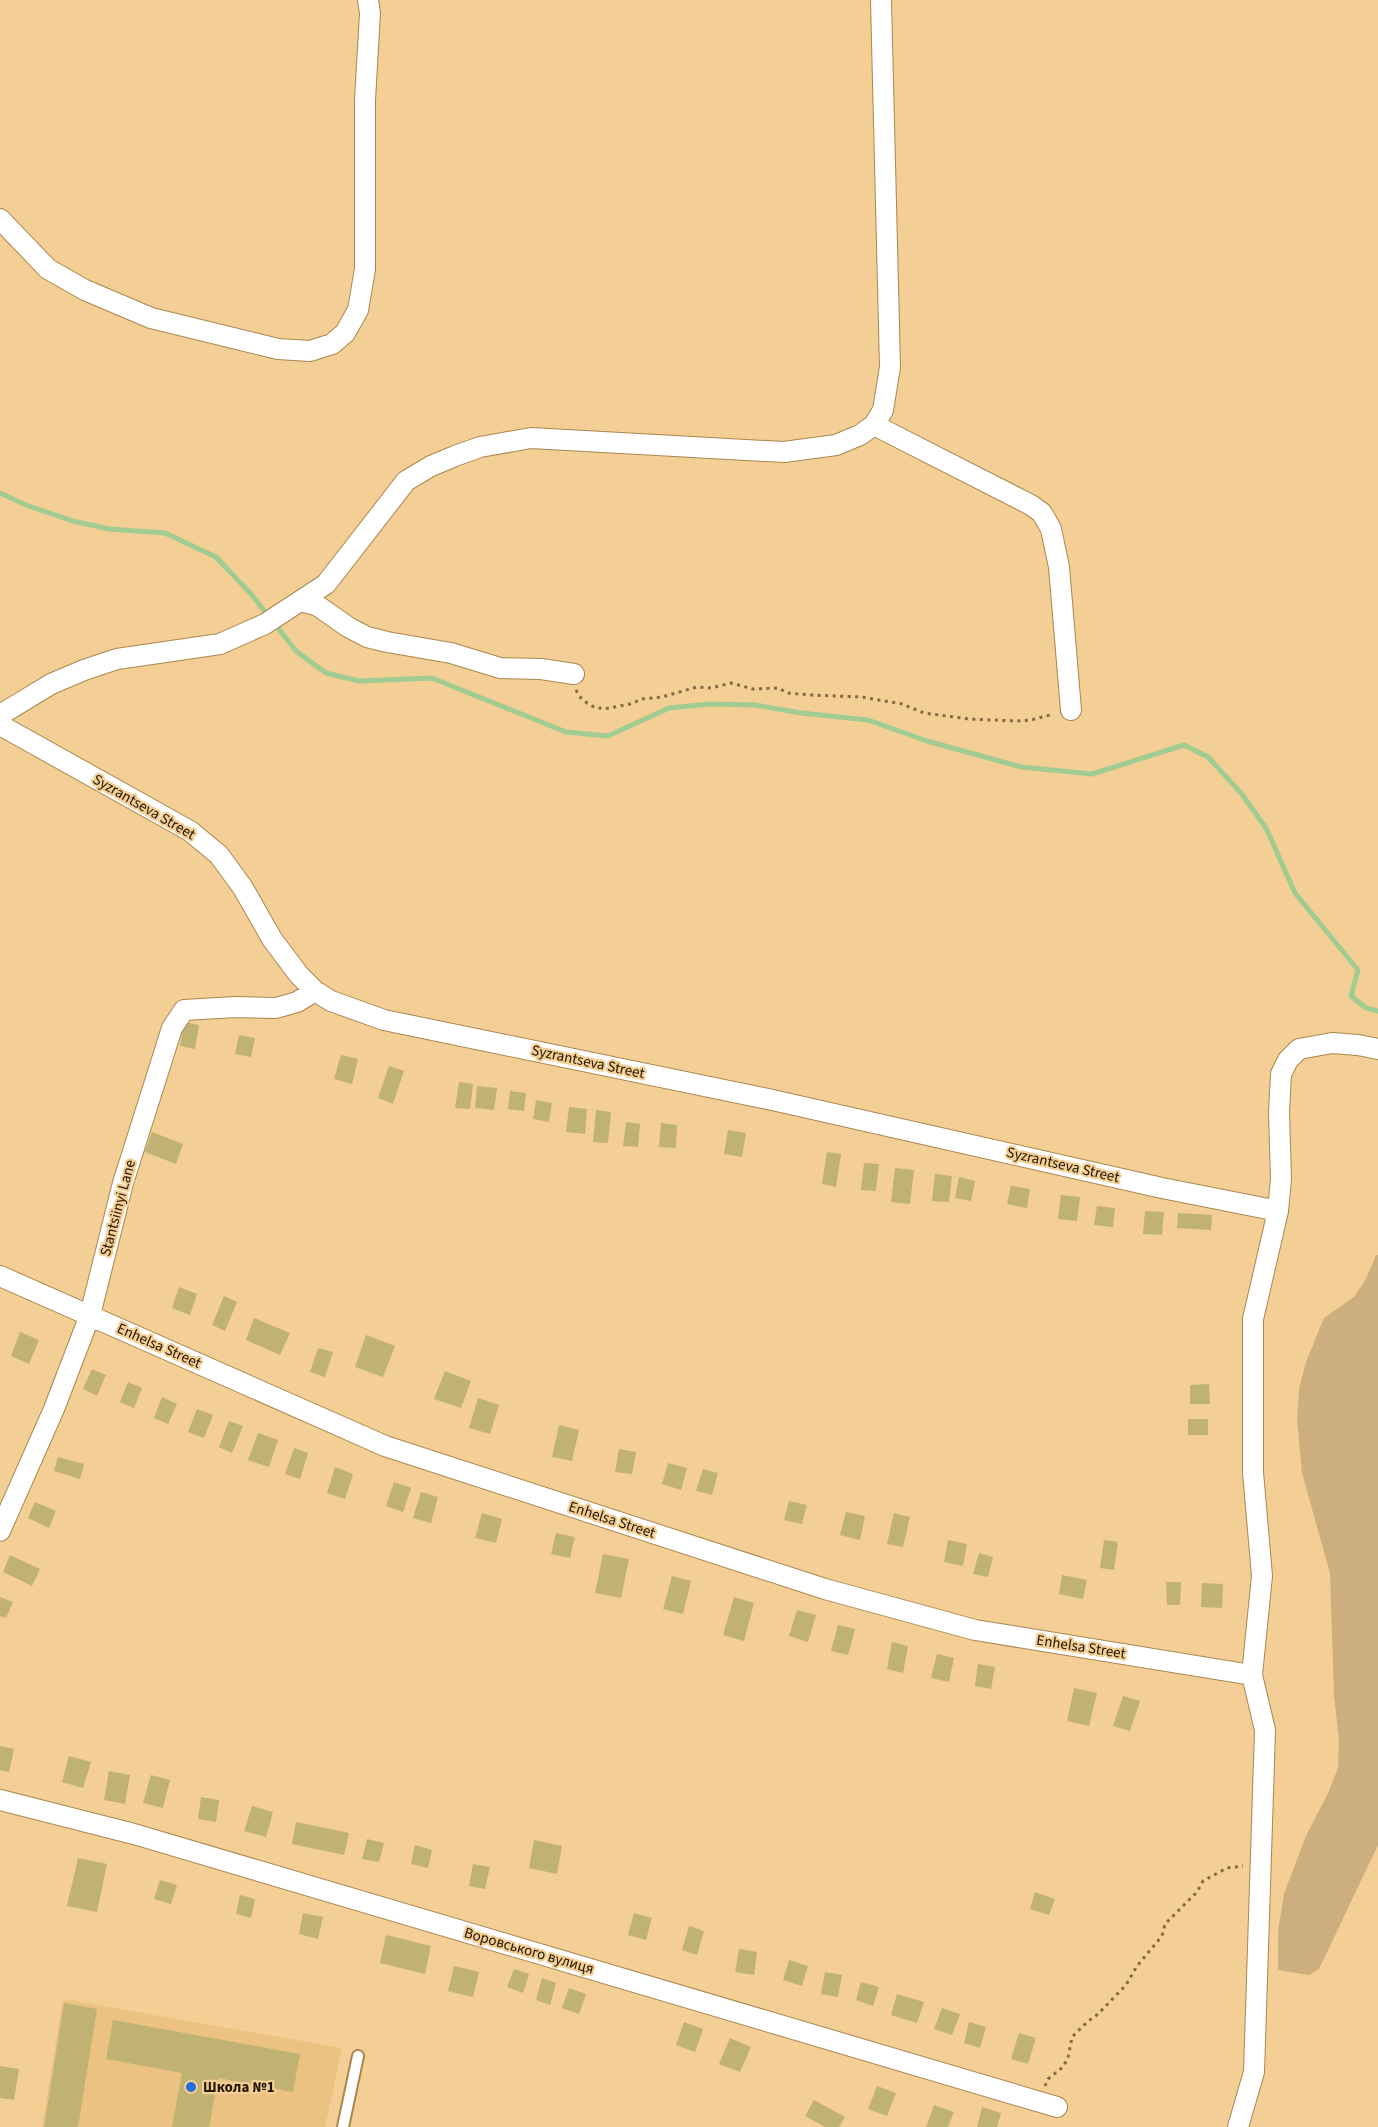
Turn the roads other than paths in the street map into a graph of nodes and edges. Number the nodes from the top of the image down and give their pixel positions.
1 (368, 0) edge
2 (881, 0) edge
3 (0, 219) edge
4 (873, 425) junction
5 (301, 601) junction
6 (574, 674) road end
7 (1071, 710) road end
8 (0, 715) edge
9 (0, 725) edge
10 (315, 991) junction
11 (1378, 1049) edge
12 (1278, 1211) junction
13 (0, 1276) edge
14 (90, 1315) junction
15 (0, 1531) edge
16 (1252, 1675) junction
17 (0, 1800) edge
18 (358, 2056) dead end
19 (1048, 2104) road end
20 (343, 2127) edge
21 (1239, 2127) edge

1 - 3 street
2 - 4 street
4 - 5 street
4 - 7 street
5 - 6 street
5 - 8 street
9 - 10 street, Syzrantseva Street
10 - 12 street, Syzrantseva Street
10 - 14 street, Stantsiinyi Lane
11 - 12 street
12 - 16 street
13 - 14 street, Enhelsa Street
14 - 15 street, Stantsiinyi Lane
14 - 16 street, Enhelsa Street
16 - 21 street
17 - 19 street, Воровського вулиця
18 - 20 lane

